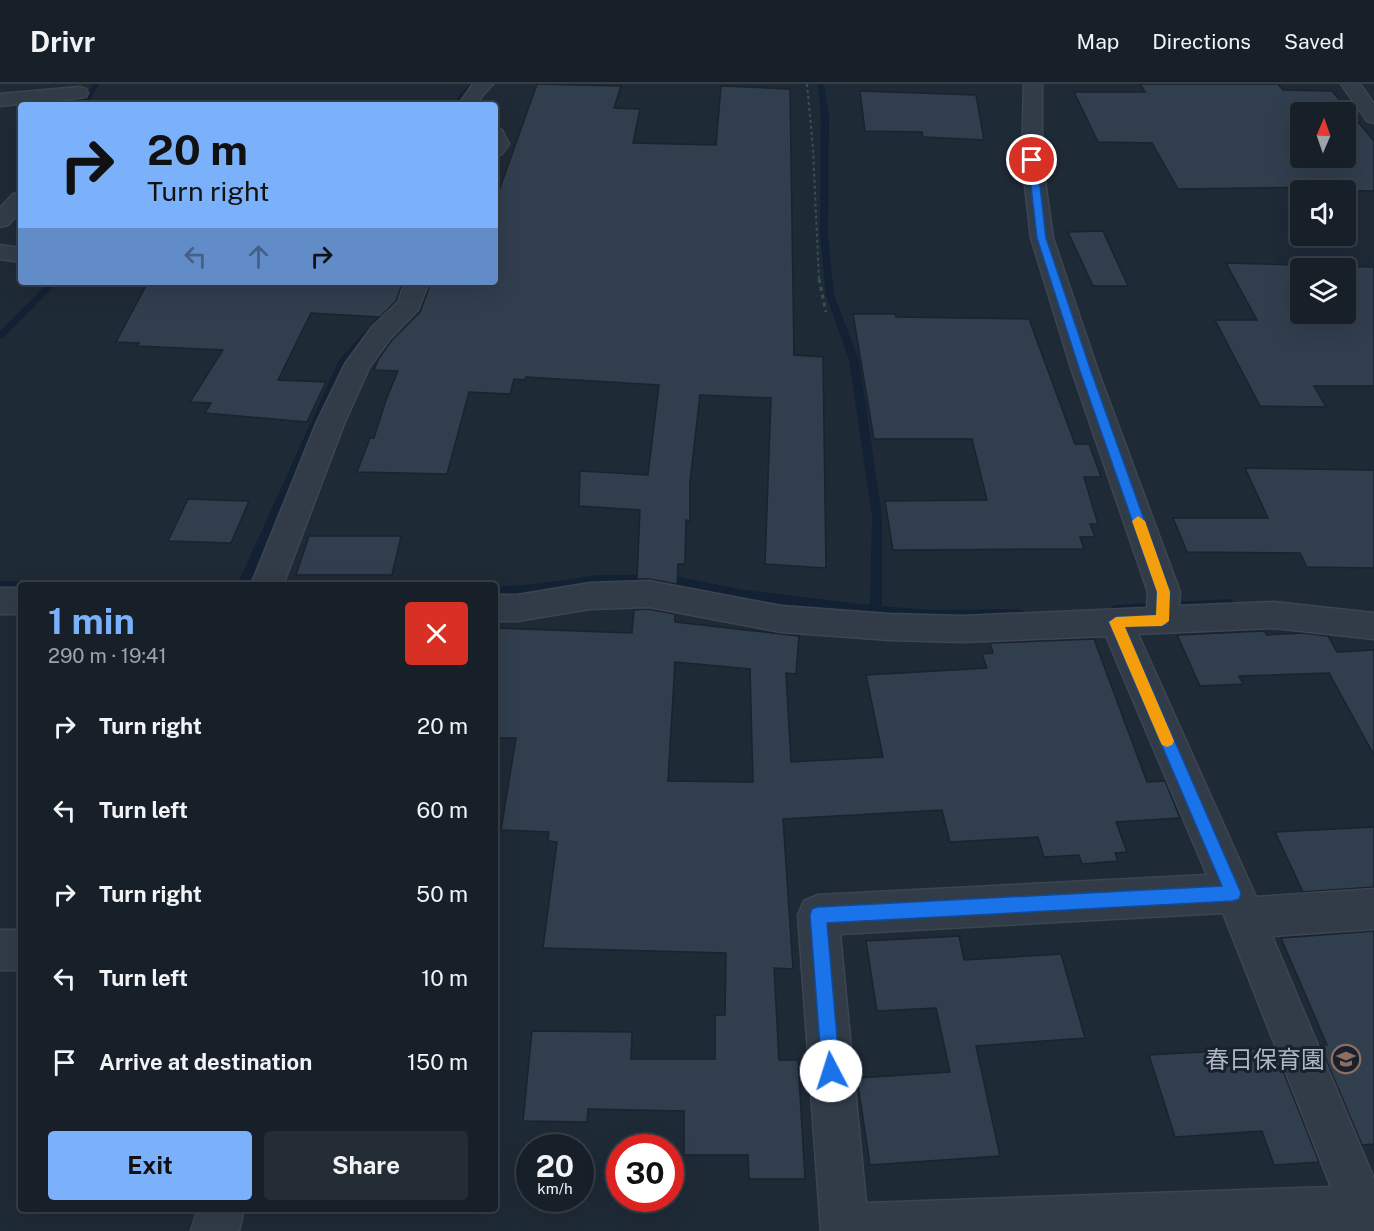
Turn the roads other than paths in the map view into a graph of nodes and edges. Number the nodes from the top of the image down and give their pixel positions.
1 (484, 84) edge
2 (1033, 84) edge
3 (1350, 84) edge
4 (78, 94) edge
5 (0, 100) edge
6 (470, 102) edge
7 (1374, 117) edge
8 (18, 202) edge
9 (0, 220) edge
10 (0, 252) edge
11 (18, 255) edge
12 (416, 285) edge
13 (268, 582) edge
14 (0, 601) edge
15 (18, 601) edge
16 (1163, 606) junction
17 (498, 608) edge
18 (1116, 622) junction
19 (1374, 626) edge
20 (1239, 906) junction
21 (1374, 909) edge
22 (0, 950) edge
23 (18, 950) edge
24 (220, 1212) edge
25 (1367, 1220) edge
26 (845, 1229) edge
27 (215, 1231) edge

1 - 6 street
2 - 16 street
3 - 7 street
4 - 5 street
8 - 9 street
10 - 11 street
12 - 13 street
14 - 15 street
16 - 18 street
16 - 19 street
17 - 18 street
18 - 20 street
20 - 21 street
20 - 25 street
20 - 26 street
22 - 23 street
24 - 27 street
25 - 26 street

